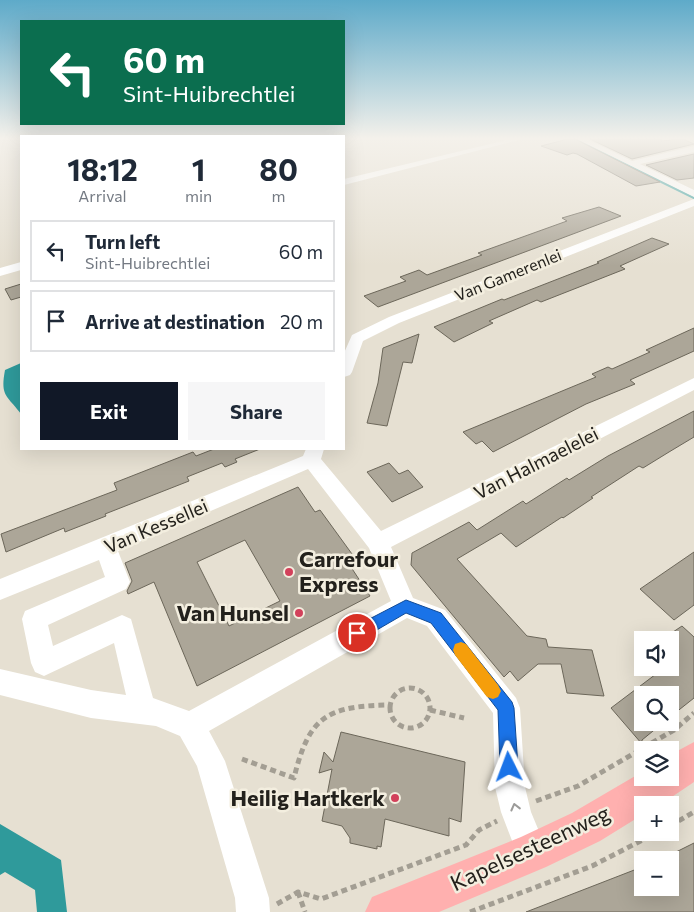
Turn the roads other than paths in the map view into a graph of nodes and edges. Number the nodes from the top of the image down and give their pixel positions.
1 (670, 182) edge
2 (694, 194) edge
3 (694, 202) edge
4 (20, 266) edge
5 (0, 272) edge
6 (345, 369) edge
7 (694, 383) edge
8 (313, 454) edge
9 (378, 543) junction
10 (106, 547) junction
11 (0, 590) edge
12 (406, 606) junction
13 (0, 682) edge
14 (141, 710) junction
15 (190, 726) junction
16 (694, 760) edge
17 (679, 771) edge
18 (655, 786) edge
19 (532, 853) junction
20 (263, 909) edge
21 (387, 912) edge

1 - 2 street
3 - 6 street, Van Gamerenlei
4 - 5 street
7 - 9 street, Van Halmaelelei
8 - 9 street
8 - 10 street, Van Kessellei
9 - 12 street
10 - 11 street, Van Kessellei
10 - 14 street
12 - 15 street
19 -> 12 street
13 - 14 street
14 - 15 street
15 - 20 street
16 - 17 main road, Kapelsesteenweg
18 - 19 main road, Kapelsesteenweg
19 - 21 main road, Kapelsesteenweg

